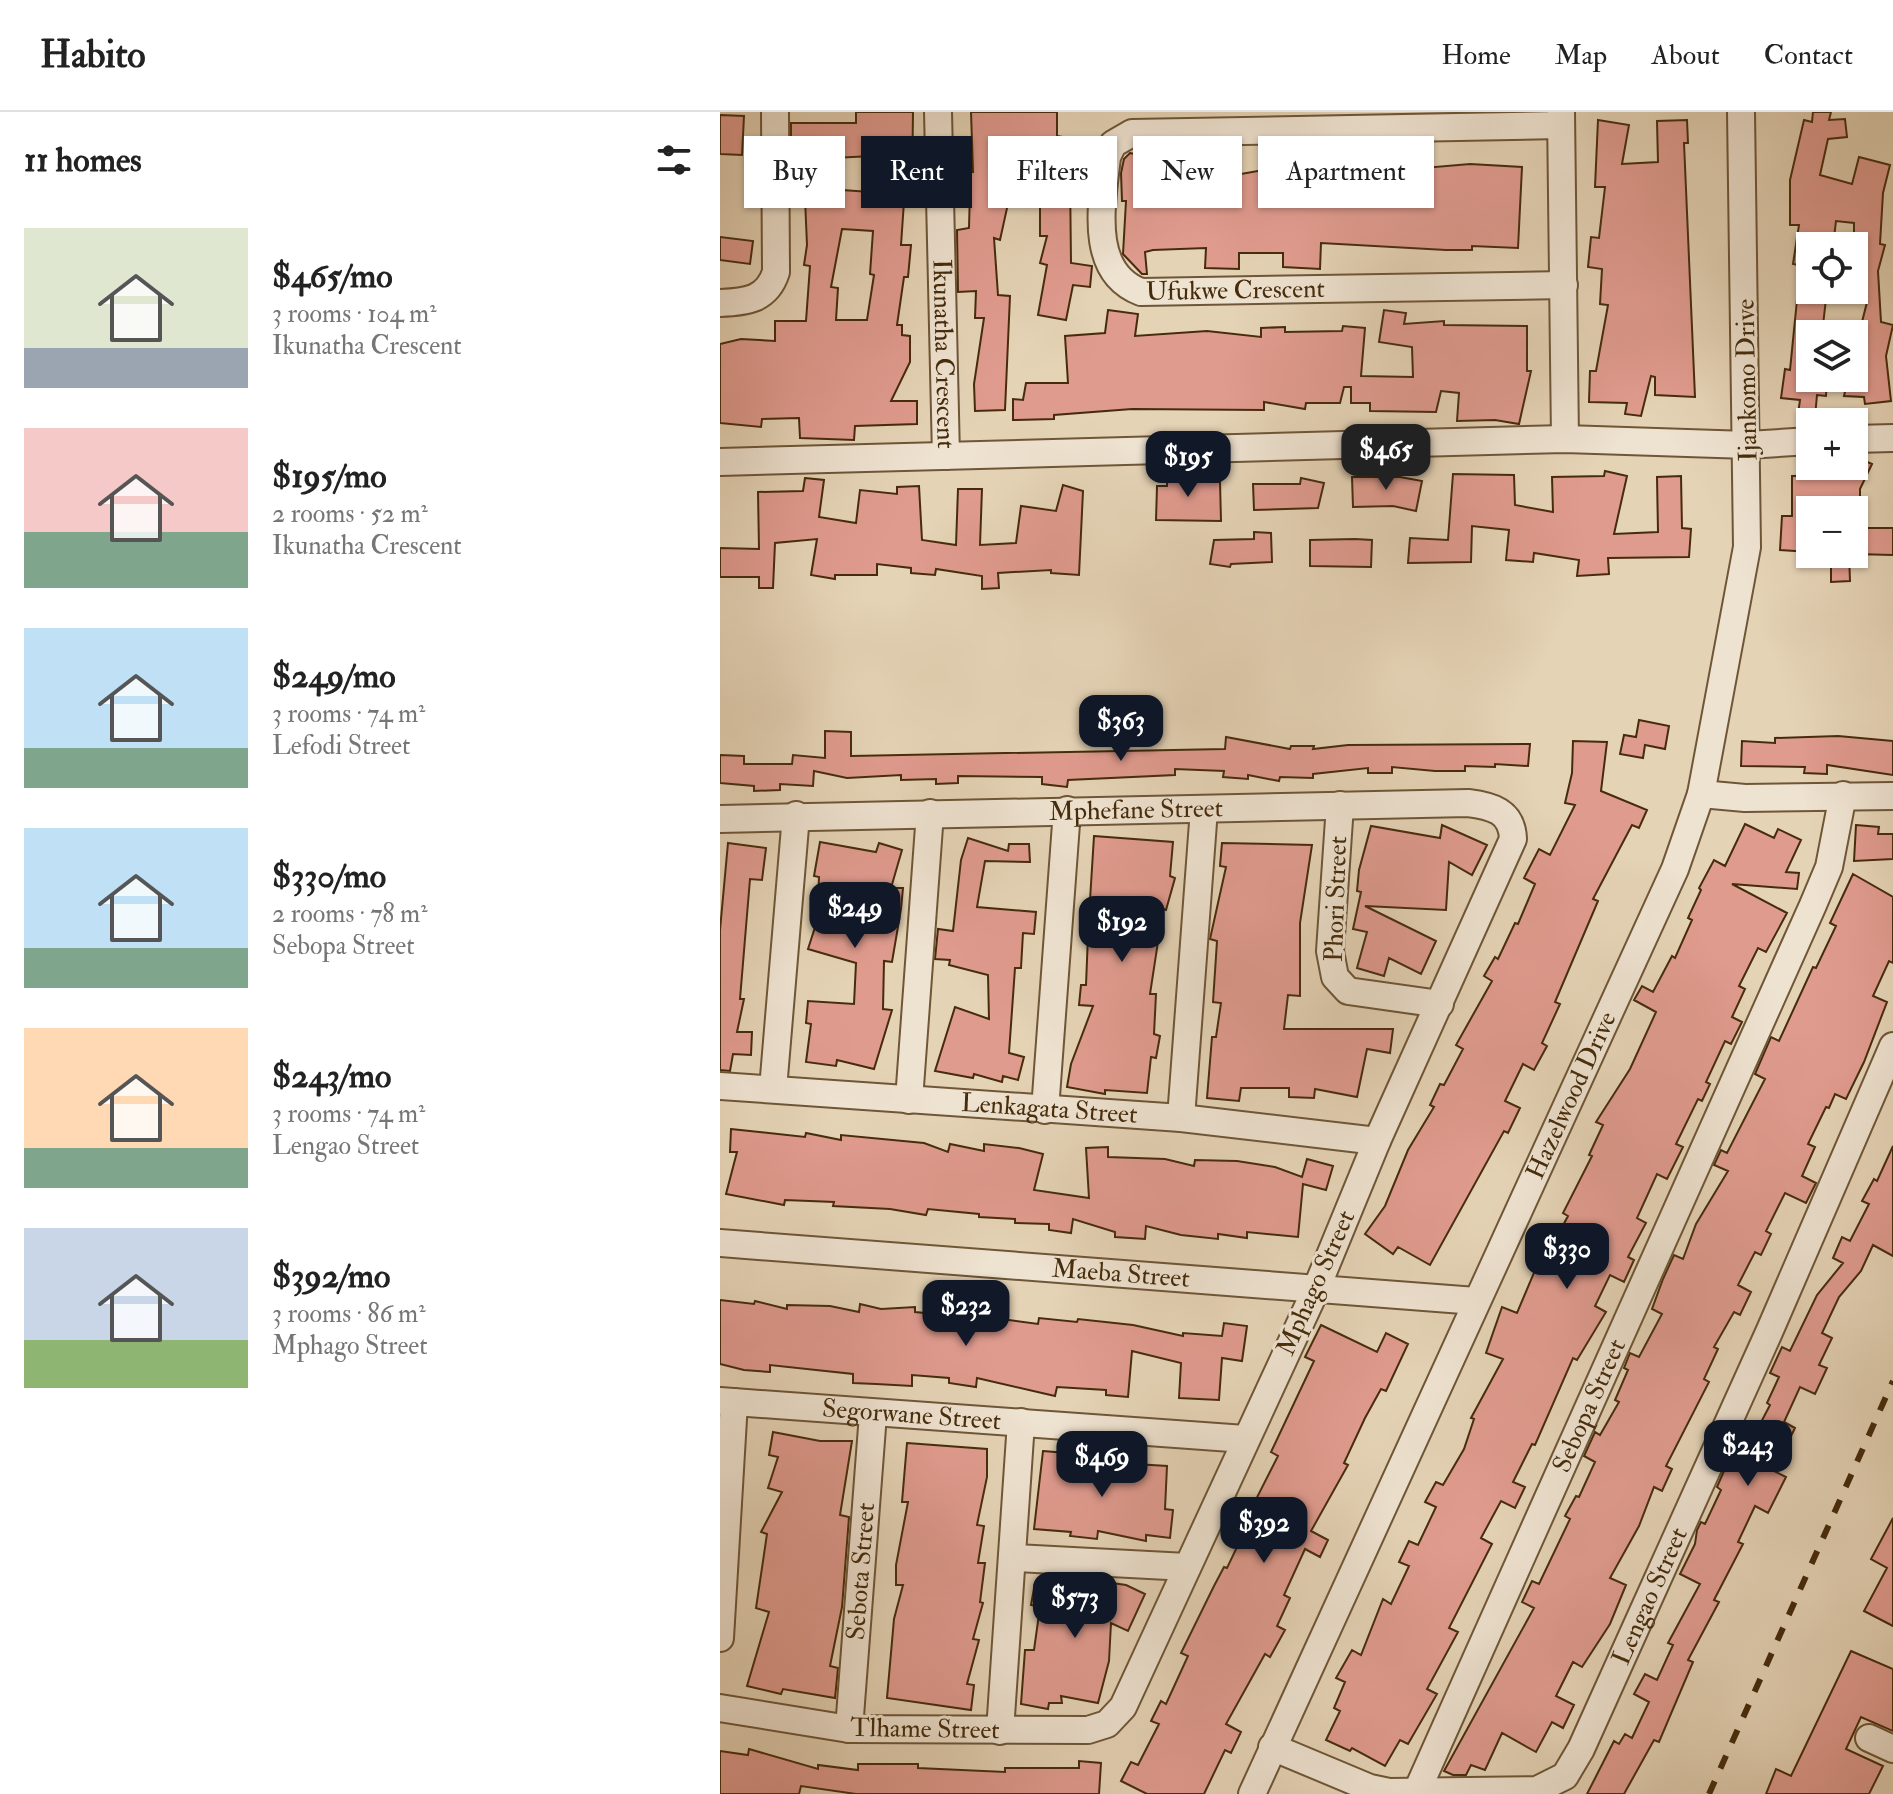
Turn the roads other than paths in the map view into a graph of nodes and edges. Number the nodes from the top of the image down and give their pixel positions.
1 (775, 112) edge
2 (938, 112) edge
3 (1741, 112) edge
4 (1560, 119) edge
5 (1564, 285) junction
6 (720, 303) edge
7 (1893, 438) edge
8 (1565, 439) junction
9 (1868, 439) edge
10 (1796, 442) edge
11 (1748, 445) junction
12 (946, 456) junction
13 (720, 462) edge
14 (1727, 647) joint
15 (1701, 794) junction
16 (1843, 795) junction
17 (1893, 796) edge
18 (1340, 805) junction
19 (1204, 809) junction
20 (1067, 810) junction
21 (930, 813) junction
22 (796, 815) junction
23 (720, 819) edge
24 (1507, 857) joint
25 (1440, 1004) junction
26 (1893, 1046) edge
27 (720, 1086) edge
28 (773, 1089) junction
29 (909, 1100) junction
30 (1045, 1110) junction
31 (1181, 1118) junction
32 (1377, 1141) junction
33 (720, 1243) edge
34 (1317, 1287) junction
35 (1476, 1301) junction
36 (727, 1402) edge
37 (873, 1414) junction
38 (1021, 1422) junction
39 (1245, 1439) junction
40 (1014, 1558) junction
41 (1187, 1567) junction
42 (720, 1638) edge
43 (1123, 1707) joint
44 (720, 1708) edge
45 (849, 1729) junction
46 (1000, 1731) junction
47 (1869, 1738) dead end
48 (1272, 1747) junction
49 (1893, 1749) edge
50 (1417, 1791) junction
51 (1252, 1794) edge

1 - 6 street
2 - 12 street, Ikunatha Crescent
3 - 11 street, Ijankomo Drive
4 - 5 street
4 - 5 street, Ufukwe Crescent
5 - 8 street
7 - 9 street
8 - 11 street, Ikunatha Crescent
8 - 12 street, Ikunatha Crescent
10 - 11 street, Ikunatha Crescent
11 - 14 street, Ijankomo Drive
12 - 13 street
14 - 15 street, Hazelwood Drive
15 - 16 street
15 - 35 street, Hazelwood Drive
16 - 17 street
16 - 50 street, Sebopa Street
18 - 19 street, Mphefane Street
18 - 24 street, Mphefane Street
18 - 25 street, Phori Street
19 - 20 street, Mphefane Street
19 - 31 street
20 - 21 street, Mphefane Street
20 - 30 street
21 - 22 street, Mphefane Street
21 - 29 street
22 - 23 street, Mphefane Street
22 - 28 street
24 - 25 street, Mphago Street
25 - 32 street, Mphago Street
26 - 50 street, Lengao Street
27 - 28 street, Lenkagata Street
28 - 29 street, Lenkagata Street
29 - 30 street, Lenkagata Street
30 - 31 street, Lenkagata Street
31 - 32 street, Lenkagata Street
32 - 34 street, Mphago Street
33 - 34 street, Maeba Street
34 - 35 street, Maeba Street
34 - 39 street, Mphago Street
35 - 48 street, Hazelwood Drive
36 - 37 street, Segorwane Street
36 - 42 street
37 - 38 street, Segorwane Street
37 - 45 street, Sebota Street
38 - 39 street, Segorwane Street
38 - 40 street
39 - 41 street, Mphago Street
40 - 41 street
40 - 46 street
41 - 43 street, Mphago Street
43 - 46 street, Tlhame Street
44 - 45 street, Tlhame Street
45 - 46 street, Tlhame Street
47 - 49 street
48 - 50 street, Lengao Street
48 - 51 street, Hazelwood Drive

